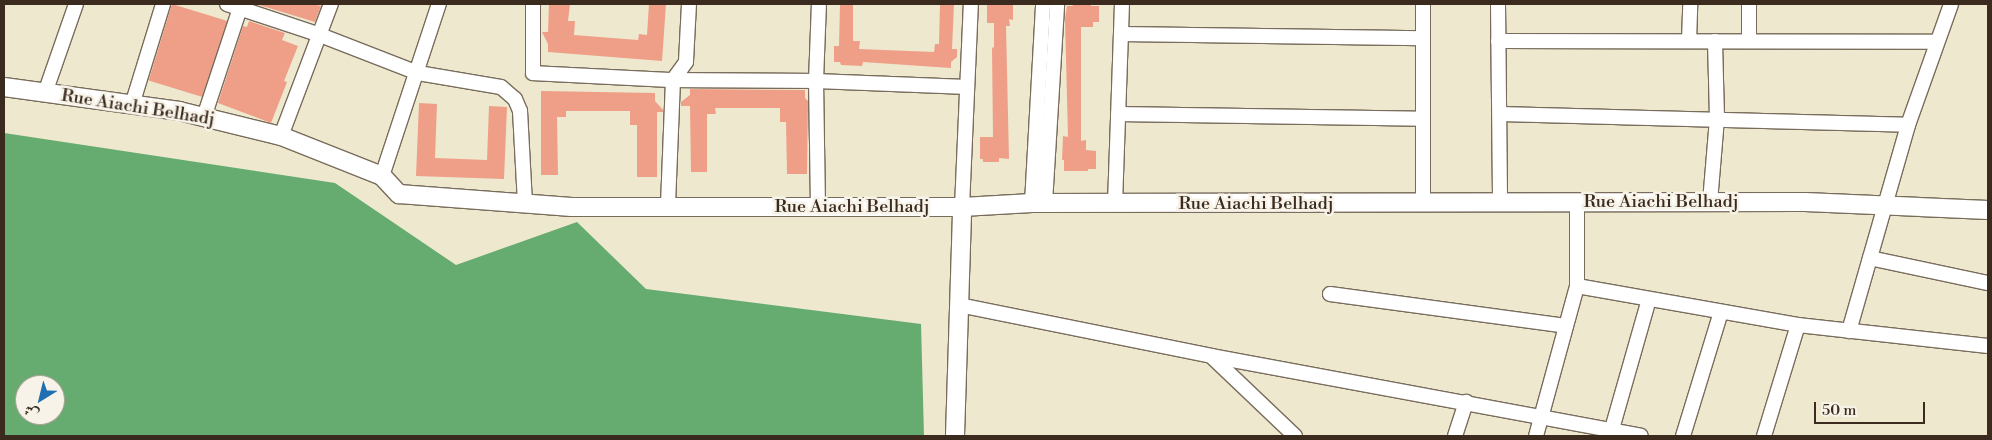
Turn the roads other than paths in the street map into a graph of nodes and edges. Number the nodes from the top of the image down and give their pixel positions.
1 (76, 4) edge
2 (163, 4) edge
3 (331, 4) edge
4 (439, 4) edge
5 (533, 4) edge
6 (689, 4) edge
7 (819, 4) edge
8 (971, 4) edge
9 (1043, 4) edge
10 (1057, 4) edge
11 (1122, 4) edge
12 (1423, 4) edge
13 (1498, 4) edge
14 (1690, 4) edge
15 (1750, 4) edge
16 (1951, 4) edge
17 (233, 6) edge
18 (1121, 34) junction
19 (320, 35) junction
20 (1423, 38) junction
21 (1498, 41) junction
22 (1689, 41) junction
23 (1715, 41) junction
24 (1749, 41) junction
25 (1937, 42) junction
26 (418, 73) junction
27 (673, 80) junction
28 (816, 81) junction
29 (4, 87) edge
30 (967, 87) junction
31 (46, 93) junction
32 (132, 105) junction
33 (1118, 114) junction
34 (1500, 114) junction
35 (204, 117) junction
36 (1717, 118) junction
37 (1423, 119) junction
38 (1908, 125) junction
39 (281, 136) junction
40 (382, 176) junction
41 (1500, 202) junction
42 (1577, 202) junction
43 (1710, 202) junction
44 (525, 203) junction
45 (1038, 203) junction
46 (1423, 203) junction
47 (1115, 204) junction
48 (1886, 206) junction
49 (668, 207) junction
50 (818, 207) junction
51 (962, 207) junction
52 (1988, 210) edge
53 (1870, 258) junction
54 (1988, 283) edge
55 (1577, 286) junction
56 (1330, 294) dead end
57 (1649, 299) junction
58 (959, 305) junction
59 (1721, 312) junction
60 (1798, 325) junction
61 (1566, 326) junction
62 (1849, 331) junction
63 (1988, 346) edge
64 (1211, 356) junction
65 (1466, 402) junction
66 (1542, 416) junction
67 (1611, 433) edge
68 (955, 436) edge
69 (1295, 436) edge
70 (1455, 436) edge
71 (1536, 436) edge
72 (1641, 436) edge
73 (1683, 436) edge
74 (1764, 436) edge

1 - 31 street
2 - 32 street
3 - 19 street
4 - 26 street
5 - 27 street
6 - 27 street
7 - 28 street
8 - 30 street
9 - 45 street
10 - 45 street
11 - 18 street
12 - 20 street
13 - 21 street
14 - 22 street
15 - 24 street
16 - 25 street
17 - 19 street
17 - 35 street
18 - 20 street
18 - 33 street
19 - 26 street
19 - 39 street
20 - 37 street
21 - 22 street
21 - 34 street
22 - 23 street
23 - 24 street
23 - 36 street
24 - 25 street
25 - 38 street
26 - 40 street
26 - 44 street
27 - 28 street
27 - 49 street
28 - 30 street
28 - 50 street
29 - 31 street, Rue Aiachi Belhadj
30 - 51 street
31 - 32 street, Rue Aiachi Belhadj
32 - 35 street, Rue Aiachi Belhadj
33 - 37 street
33 - 47 street
34 - 36 street
34 - 41 street
35 - 39 street, Rue Aiachi Belhadj
36 - 38 street
36 - 43 street
37 - 46 street
38 - 48 street
39 - 40 street, Rue Aiachi Belhadj
40 - 44 street, Rue Aiachi Belhadj
41 - 42 street, Rue Aiachi Belhadj
41 - 46 street, Rue Aiachi Belhadj
42 - 43 street, Rue Aiachi Belhadj
42 - 55 street
43 - 48 street, Rue Aiachi Belhadj
44 - 49 street, Rue Aiachi Belhadj
45 - 47 street, Rue Aiachi Belhadj
45 - 51 street, Rue Aiachi Belhadj
46 - 47 street, Rue Aiachi Belhadj
48 - 52 street, Rue Aiachi Belhadj
48 - 53 street
49 - 50 street, Rue Aiachi Belhadj
50 - 51 street, Rue Aiachi Belhadj
51 - 58 street
53 - 54 street
53 - 62 street
55 - 57 street
55 - 61 street
56 - 61 street
57 - 59 street
57 - 67 street
58 - 64 street
58 - 68 street
59 - 60 street
59 - 73 street
60 - 62 street
60 - 74 street
61 - 66 street
62 - 63 street
64 - 65 street
64 - 69 street
65 - 66 street
65 - 70 street
66 - 67 street
66 - 71 street
67 - 72 street

